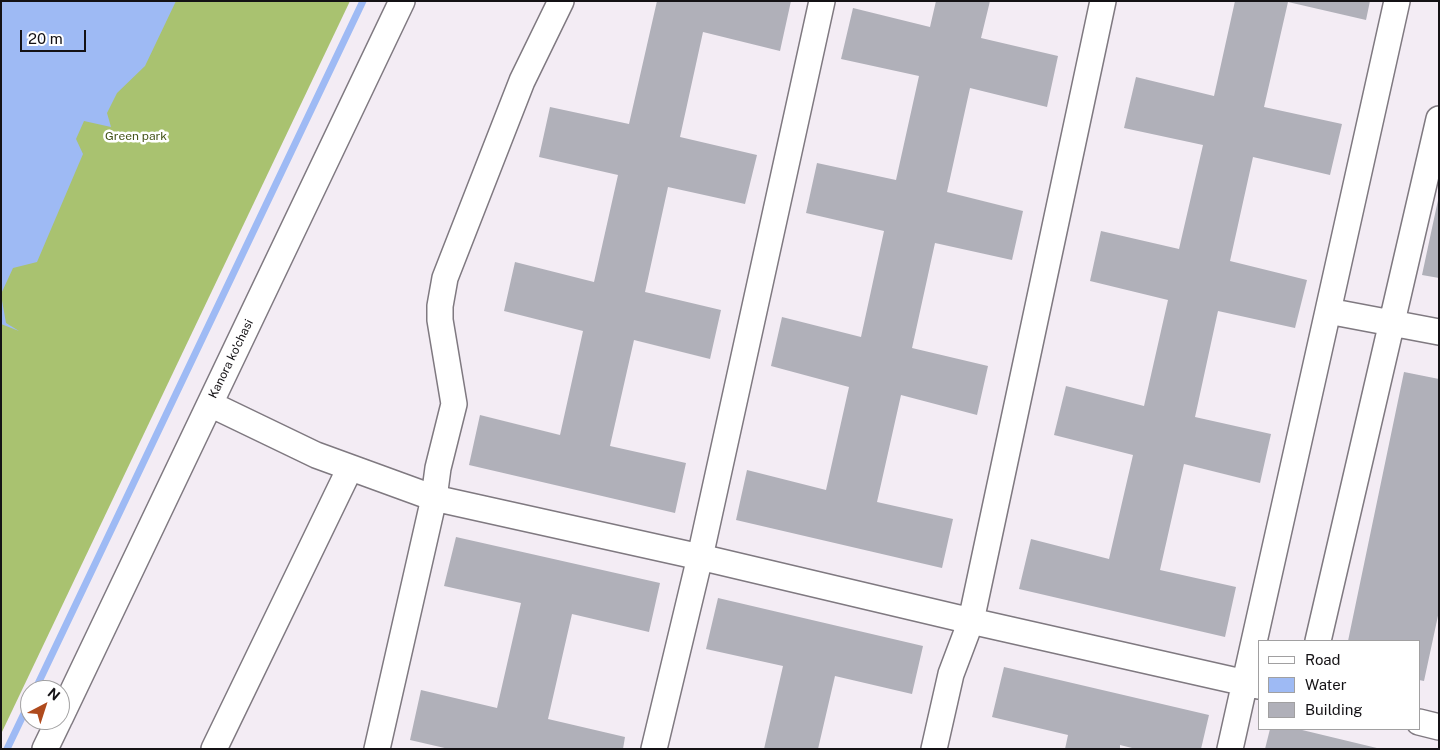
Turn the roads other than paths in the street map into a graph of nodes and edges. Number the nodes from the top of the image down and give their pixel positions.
1 (402, 1) edge
2 (561, 1) edge
3 (822, 1) edge
4 (1103, 1) edge
5 (1397, 1) edge
6 (1439, 120) edge
7 (1328, 311) junction
8 (1392, 322) junction
9 (1439, 332) edge
10 (210, 404) junction
11 (350, 468) junction
12 (434, 498) junction
13 (700, 557) junction
14 (971, 621) junction
15 (1261, 640) edge
16 (1318, 640) edge
17 (1258, 655) edge
18 (1252, 685) edge
19 (70, 696) edge
20 (1420, 722) edge
21 (1439, 727) edge
22 (54, 730) edge
23 (45, 749) edge
24 (214, 749) edge
25 (377, 749) edge
26 (654, 749) edge
27 (934, 749) edge
28 (1230, 749) edge

1 - 10 street, Kanora ko'chasi
2 - 12 street
3 - 13 street
4 - 14 street
5 - 7 street
6 - 8 street
7 - 8 street
7 - 15 street
8 - 9 street
8 - 16 street
10 - 11 street
10 - 19 street, Kanora ko'chasi
11 - 12 street
11 - 24 street
12 - 13 street
12 - 25 street
13 - 14 street
13 - 26 street
14 - 18 street
14 - 27 street
17 - 18 street
18 - 28 street
20 - 21 street
22 - 23 street, Kanora ko'chasi

